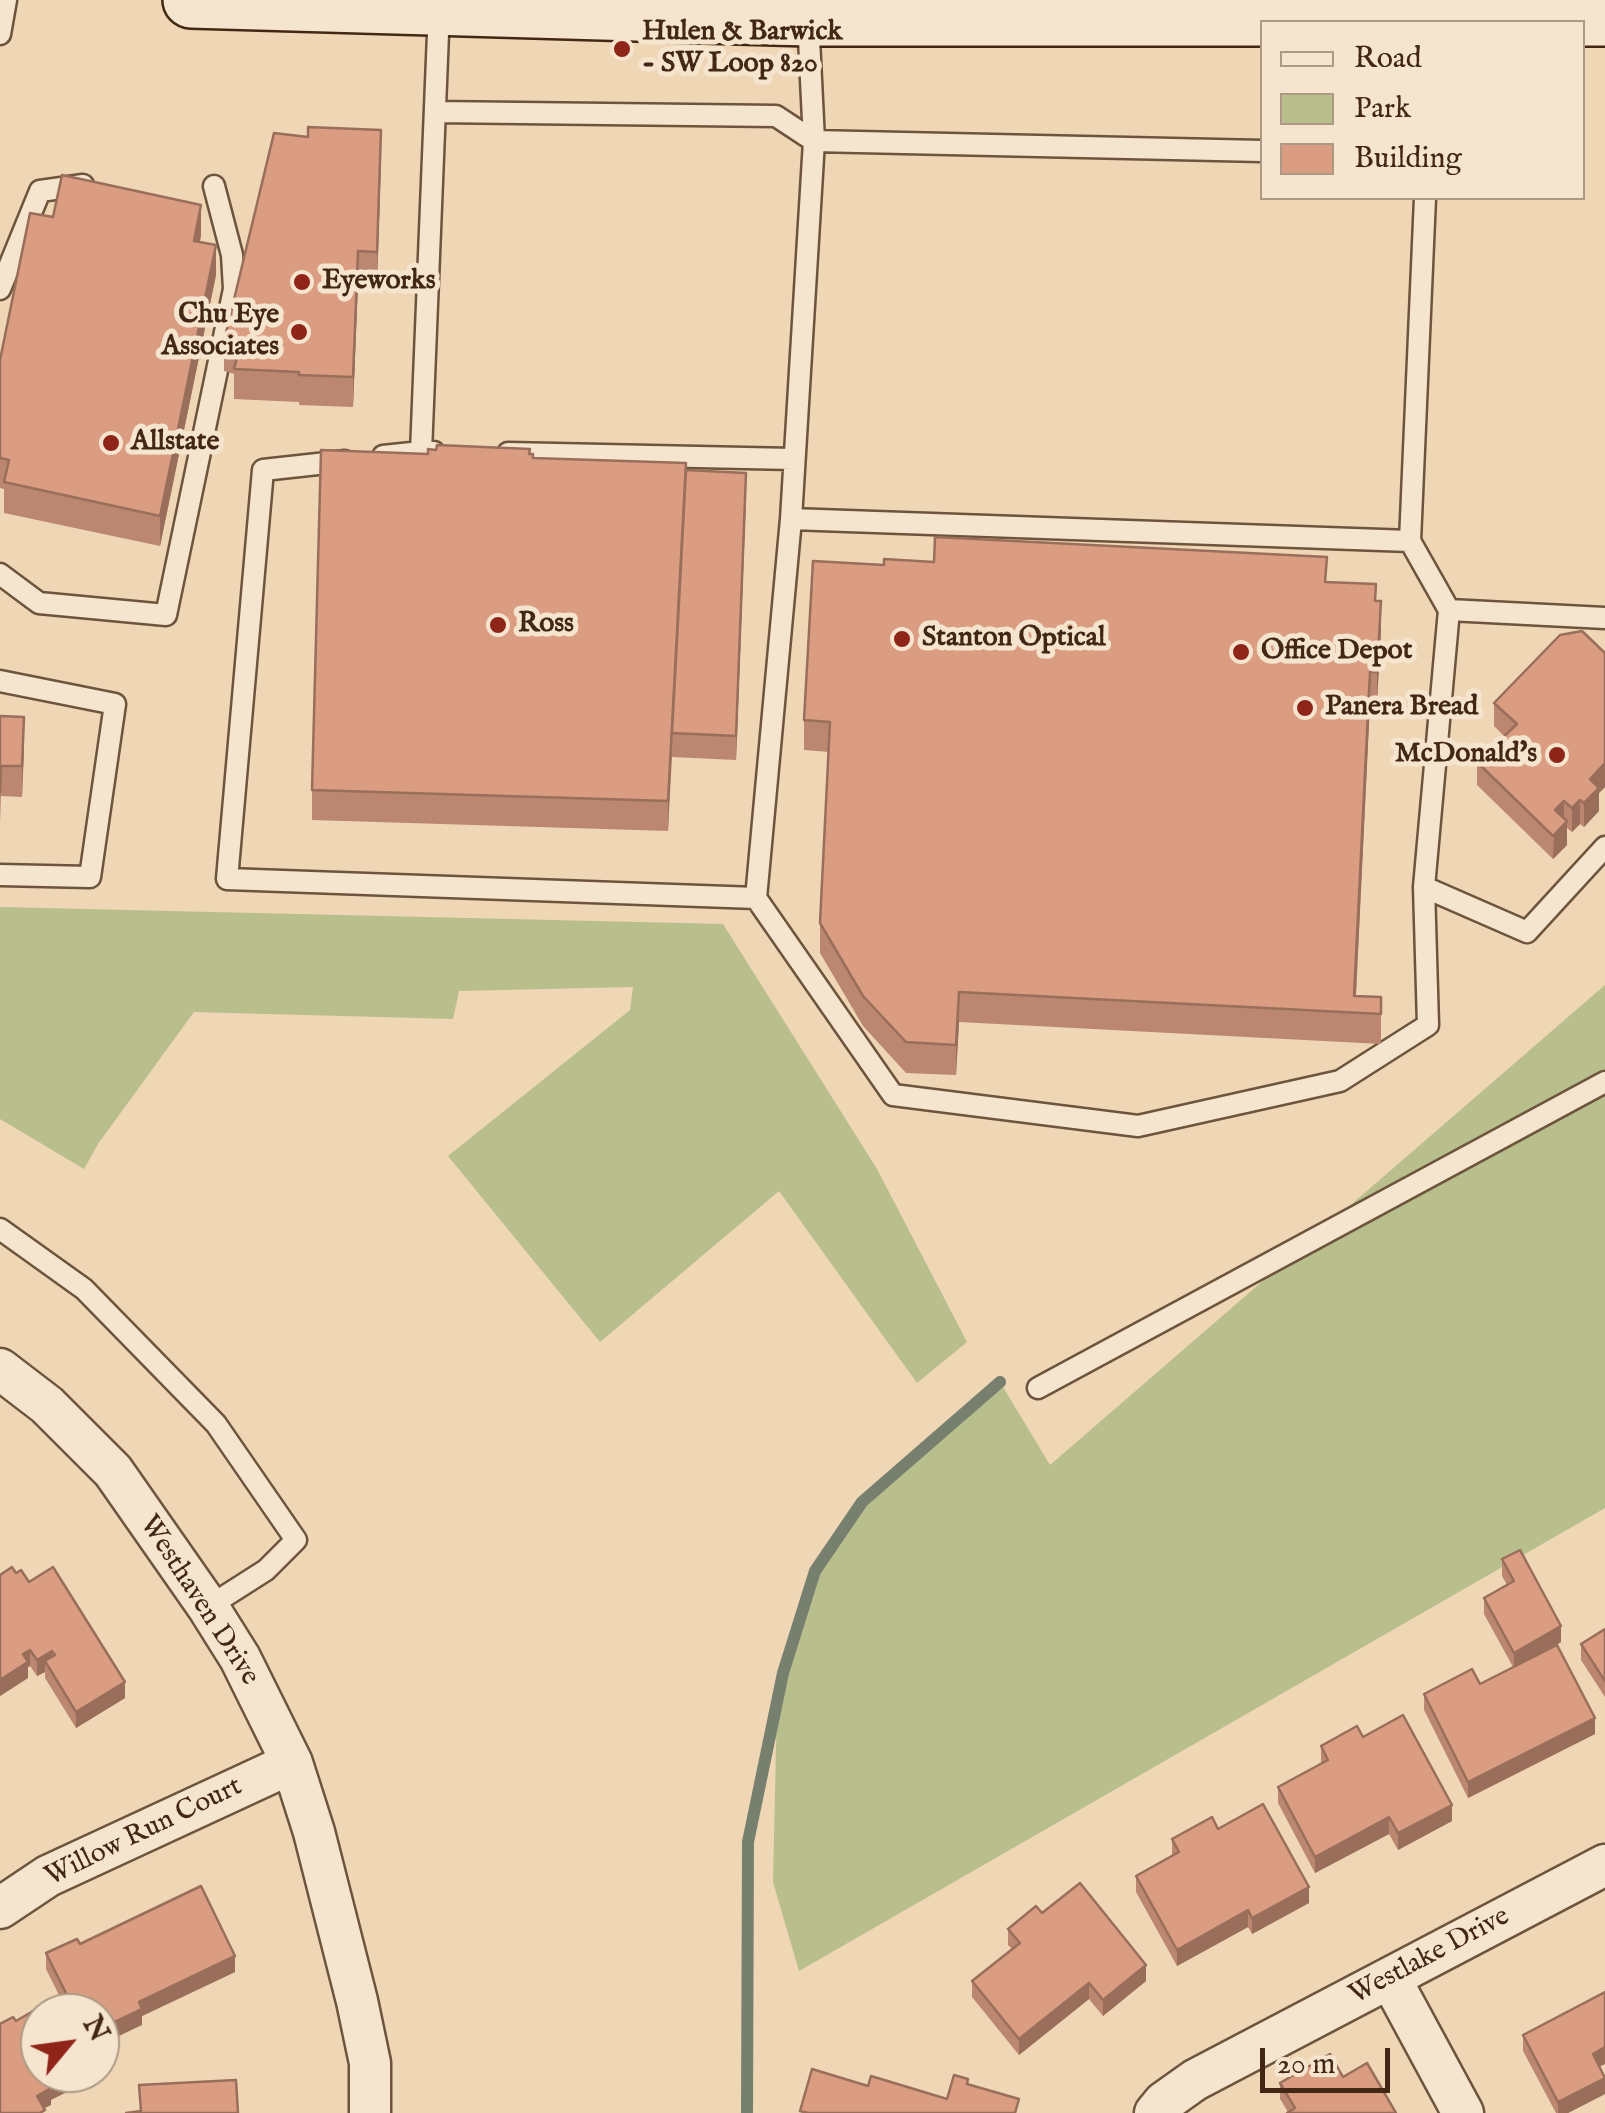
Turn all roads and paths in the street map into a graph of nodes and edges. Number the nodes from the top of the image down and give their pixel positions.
1 (6, 0) edge
2 (191, 0) edge
3 (439, 7) junction
4 (808, 9) edge
5 (1439, 20) edge
6 (1600, 20) edge
7 (0, 34) edge
8 (435, 112) junction
9 (814, 141) junction
10 (1260, 150) edge
11 (83, 185) edge
12 (214, 186) dead end
13 (1425, 200) edge
14 (0, 289) edge
15 (421, 452) junction
16 (456, 452) edge
17 (492, 453) edge
18 (793, 459) junction
19 (791, 519) junction
20 (1410, 541) junction
21 (0, 574) edge
22 (1449, 610) junction
23 (1605, 618) edge
24 (0, 681) edge
25 (1605, 847) edge
26 (0, 876) edge
27 (1424, 887) junction
28 (756, 898) junction
29 (1605, 1082) edge
30 (0, 1229) edge
31 (0, 1369) edge
32 (1038, 1388) dead end
33 (208, 1607) junction
34 (292, 1762) junction
35 (1605, 1866) edge
36 (0, 1908) edge
37 (1390, 1978) junction
38 (370, 2113) edge
39 (1155, 2113) edge
40 (1463, 2113) edge

1 - 7 lane
2 - 3 main road
3 - 4 main road
3 - 8 lane
4 - 5 main road
4 - 9 lane
5 - 6 main road
8 - 9 lane
8 - 15 lane
9 - 10 lane
9 - 18 lane
11 - 14 lane
12 - 21 lane
13 - 20 lane
15 - 16 lane
15 - 28 lane
17 - 18 lane
18 - 19 lane
19 - 20 lane
19 - 28 lane
20 - 22 lane
22 - 23 lane
22 - 27 lane
24 - 26 lane
25 - 27 lane
27 - 28 lane
29 - 32 lane
30 - 33 lane
31 - 33 street, Westhaven Drive
33 - 34 street, Westhaven Drive
34 - 36 street, Willow Run Court
34 - 38 street, Westhaven Drive
35 - 37 street, Westlake Drive
37 - 39 street, Westlake Drive
37 - 40 street

